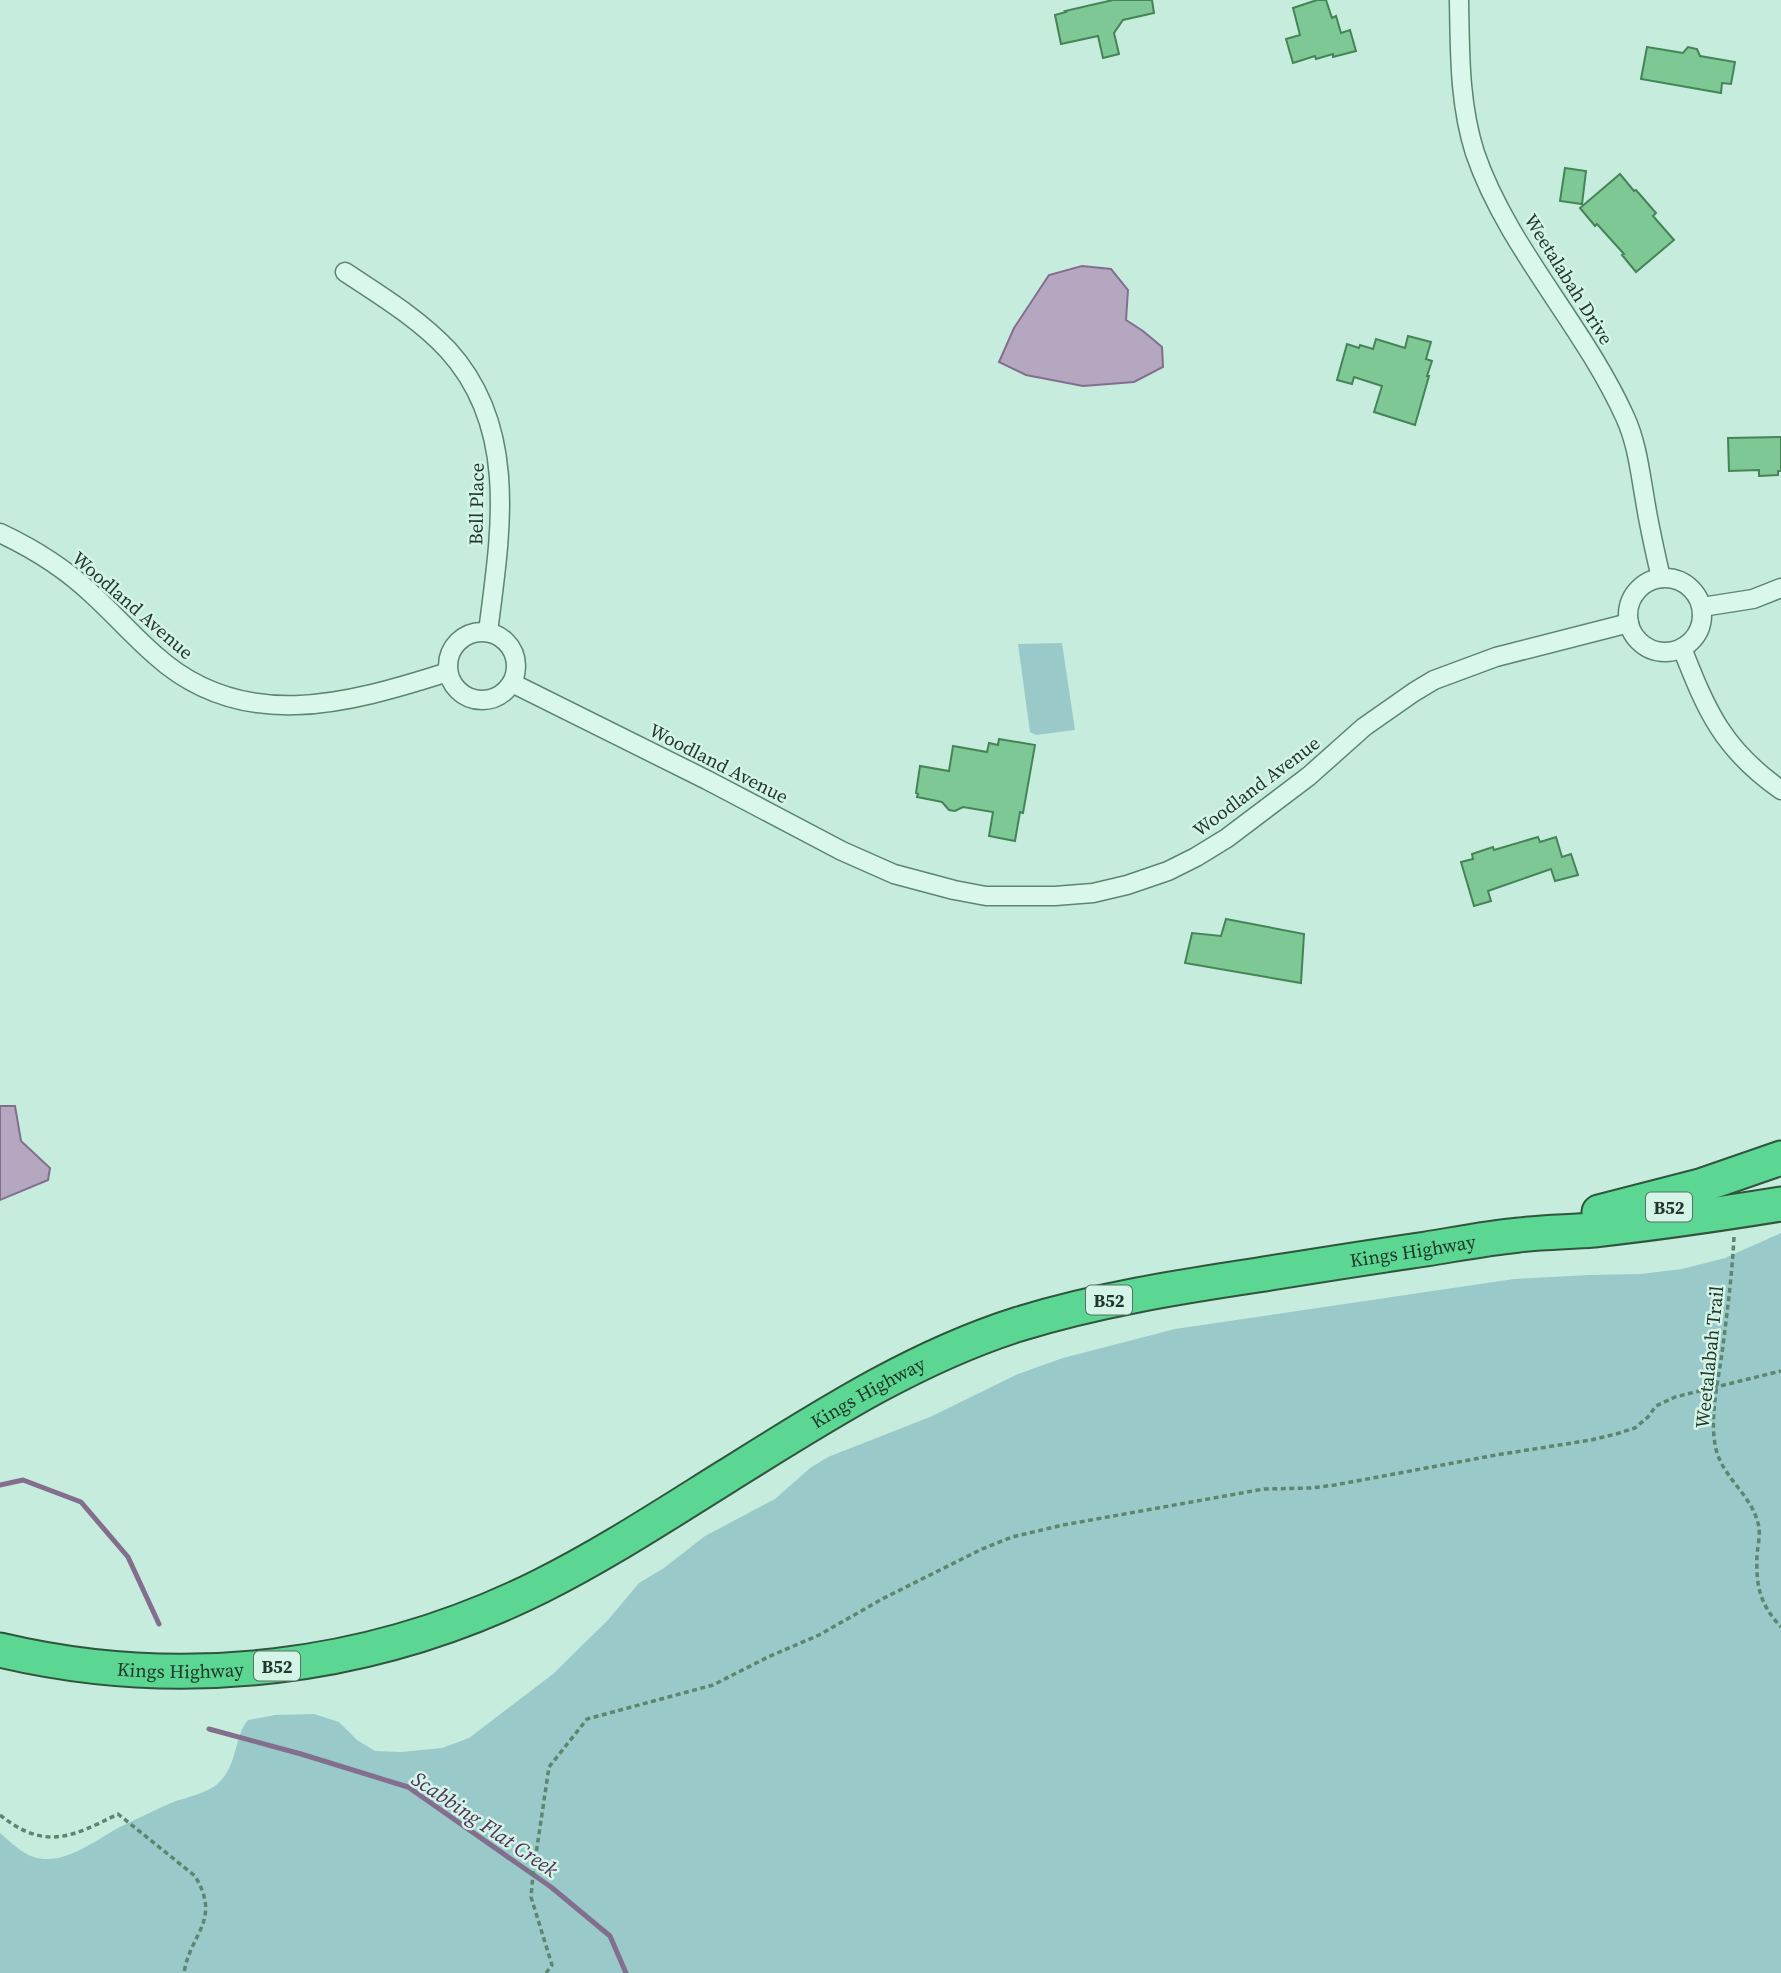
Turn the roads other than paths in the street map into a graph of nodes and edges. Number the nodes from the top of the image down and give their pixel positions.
1 (1459, 0) edge
2 (345, 272) dead end
3 (0, 533) edge
4 (1661, 578) junction
5 (1781, 588) edge
6 (1702, 607) junction
7 (1629, 623) junction
8 (488, 632) junction
9 (1682, 648) junction
10 (448, 672) junction
11 (512, 683) junction
12 (1781, 790) edge
13 (1781, 1158) edge
14 (1781, 1187) edge
15 (1781, 1204) edge
16 (0, 1650) edge
17 (0, 1666) edge
18 (177, 1672) junction

1 - 4 street, Weetalabah Drive
2 - 8 street, Bell Place
3 - 10 street, Woodland Avenue
4 - 6 street
4 - 7 street
5 - 6 street
6 - 9 street
7 - 9 street
7 - 11 street, Woodland Avenue
8 - 10 street
8 - 11 street
9 - 12 street
10 - 11 street
13 - 14 highway, B52
15 - 18 highway, Kings Highway / B52
16 - 18 highway, Kings Highway / B52
17 - 18 highway

